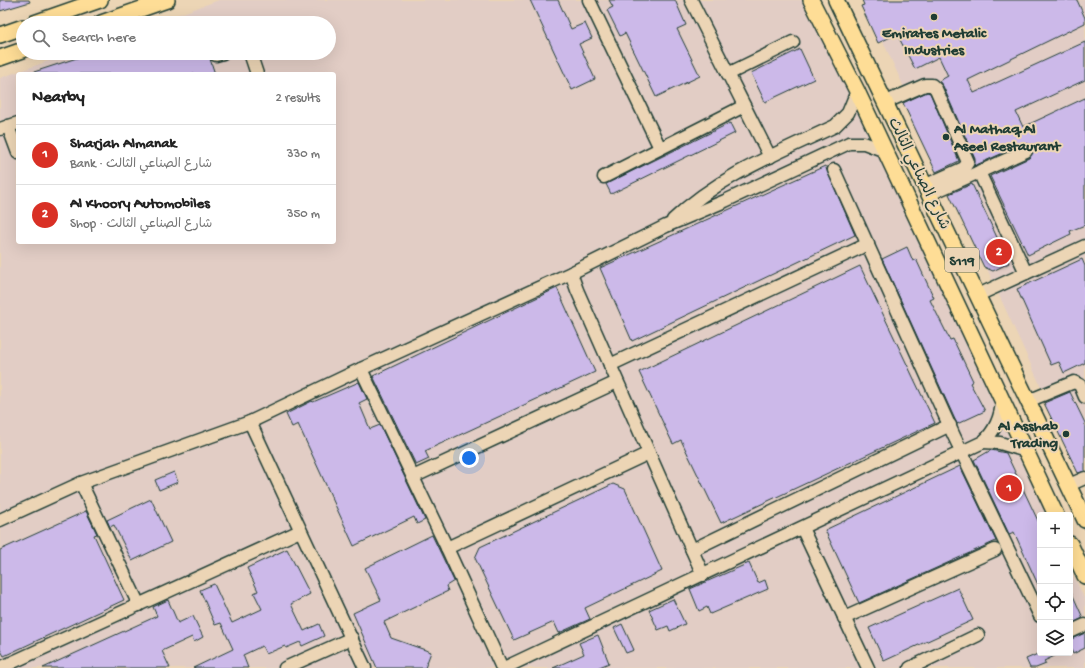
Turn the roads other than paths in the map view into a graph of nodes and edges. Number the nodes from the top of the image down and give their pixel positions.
1 (100, 0) edge
2 (167, 0) edge
3 (589, 0) edge
4 (691, 0) edge
5 (812, 0) edge
6 (836, 0) edge
7 (54, 16) edge
8 (120, 16) edge
9 (793, 42) dead end
10 (16, 52) edge
11 (0, 58) edge
12 (252, 60) edge
13 (256, 72) edge
14 (728, 74) junction
15 (857, 91) junction
16 (886, 102) junction
17 (744, 106) junction
18 (9, 126) edge
19 (16, 147) edge
20 (660, 148) junction
21 (885, 151) junction
22 (1026, 151) dead end
23 (770, 157) junction
24 (892, 167) junction
25 (834, 170) dead end
26 (979, 172) junction
27 (604, 177) dead end
28 (930, 194) junction
29 (666, 226) junction
30 (868, 244) junction
31 (1085, 246) edge
32 (571, 273) junction
33 (1026, 273) junction
34 (978, 295) junction
35 (610, 365) junction
36 (360, 369) junction
37 (618, 382) junction
38 (1085, 397) edge
39 (1002, 401) junction
40 (1028, 401) junction
41 (250, 422) junction
42 (950, 426) junction
43 (982, 442) junction
44 (1026, 451) junction
45 (962, 452) junction
46 (649, 453) junction
47 (413, 478) junction
48 (1085, 478) edge
49 (81, 483) junction
50 (1069, 486) junction
51 (1055, 512) edge
52 (0, 520) edge
53 (1085, 520) edge
54 (802, 528) junction
55 (300, 531) junction
56 (447, 548) junction
57 (1072, 548) edge
58 (692, 550) junction
59 (995, 550) dead end
60 (703, 575) junction
61 (1085, 576) edge
62 (139, 605) junction
63 (1037, 610) edge
64 (844, 618) junction
65 (1085, 625) edge
66 (1073, 631) edge
67 (978, 635) dead end
68 (352, 638) junction
69 (0, 668) edge
70 (285, 668) edge
71 (365, 668) edge
72 (503, 668) edge
73 (868, 668) edge
74 (910, 668) edge

1 - 7 main road
2 - 8 main road
3 - 20 street
4 - 14 street
5 - 15 main road, شارع الصناعي الثالث / S119
6 - 16 main road, شارع الصناعي الثالث / S119
9 - 14 street
10 - 11 main road
12 - 13 street
14 - 17 street
15 - 21 main road, شارع الصناعي الثالث / S119
15 - 23 street
16 - 28 main road, شارع الصناعي الثالث / S119
16 - 28 street
17 - 20 street
17 - 23 street
18 - 19 street
20 - 27 street
21 - 24 main road, شارع الصناعي الثالث / S119
21 - 29 street
22 - 26 street
23 - 29 street
24 - 28 main road
24 - 39 main road, شارع الصناعي الثالث / S119
25 - 30 street
26 - 28 street
26 - 33 street
28 - 34 main road, شارع الصناعي الثالث / S119
29 - 32 street
30 - 35 street
30 - 42 street
31 - 33 street
32 - 35 street
32 - 36 street
33 - 34 street
34 - 40 main road, شارع الصناعي الثالث / S119
35 - 37 street
36 - 41 street
36 - 47 street
37 - 46 street
37 - 47 street
38 - 40 street
39 - 43 street
39 - 44 main road, شارع الصناعي الثالث / S119
40 - 50 main road, شارع الصناعي الثالث / S119
41 - 49 street
41 - 55 street
42 - 45 street
42 - 58 street
43 - 44 street
43 - 45 street
44 - 51 main road, شارع الصناعي الثالث / S119
45 - 54 street
45 - 63 street
46 - 56 street
46 - 58 street
47 - 56 street
48 - 50 street
49 - 52 street
49 - 62 street
50 - 53 main road, شارع الصناعي الثالث / S119
54 - 60 street
54 - 64 street
55 - 62 street
55 - 68 street
56 - 72 street
57 - 61 main road
58 - 60 street
59 - 64 street
60 - 72 street
62 - 69 street
64 - 73 street
65 - 66 street
67 - 74 street
68 - 70 street
68 - 71 street

